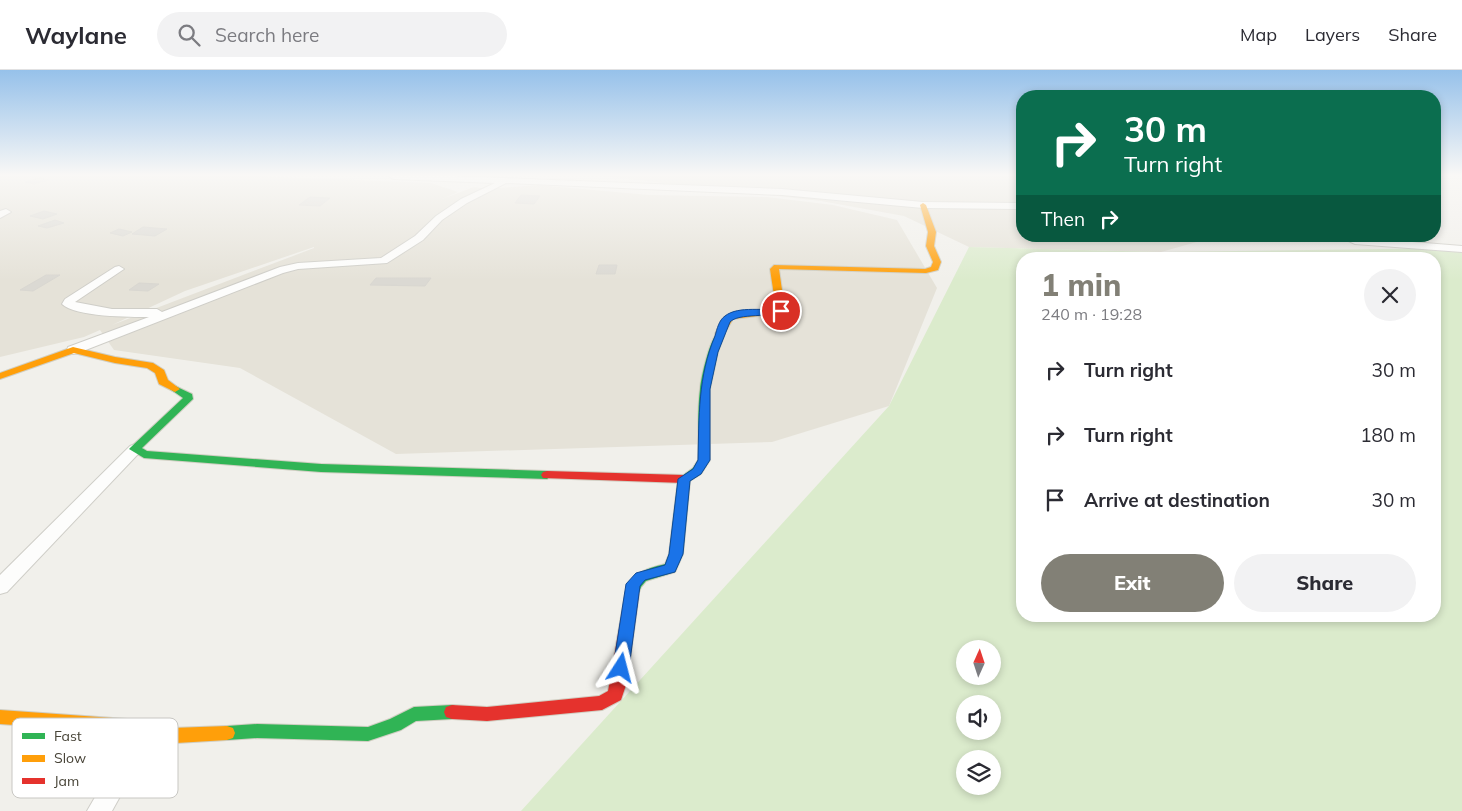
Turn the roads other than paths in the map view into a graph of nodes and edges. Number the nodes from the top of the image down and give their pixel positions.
1 (450, 211) edge
2 (925, 211) edge
3 (1368, 242) edge
4 (1462, 249) edge
5 (120, 269) dead end
6 (169, 313) junction
7 (73, 350) junction
8 (0, 376) edge
9 (135, 449) junction
10 (684, 479) junction
11 (0, 587) edge
12 (0, 717) edge
13 (14, 718) edge
14 (178, 735) edge
15 (107, 798) edge
16 (99, 811) edge

1 - 6 street
2 - 10 street
3 - 4 street
5 - 6 street
6 - 7 street
7 - 8 street
7 - 9 street
9 - 10 street
9 - 11 street
10 - 14 street
12 - 13 street
15 - 16 street

